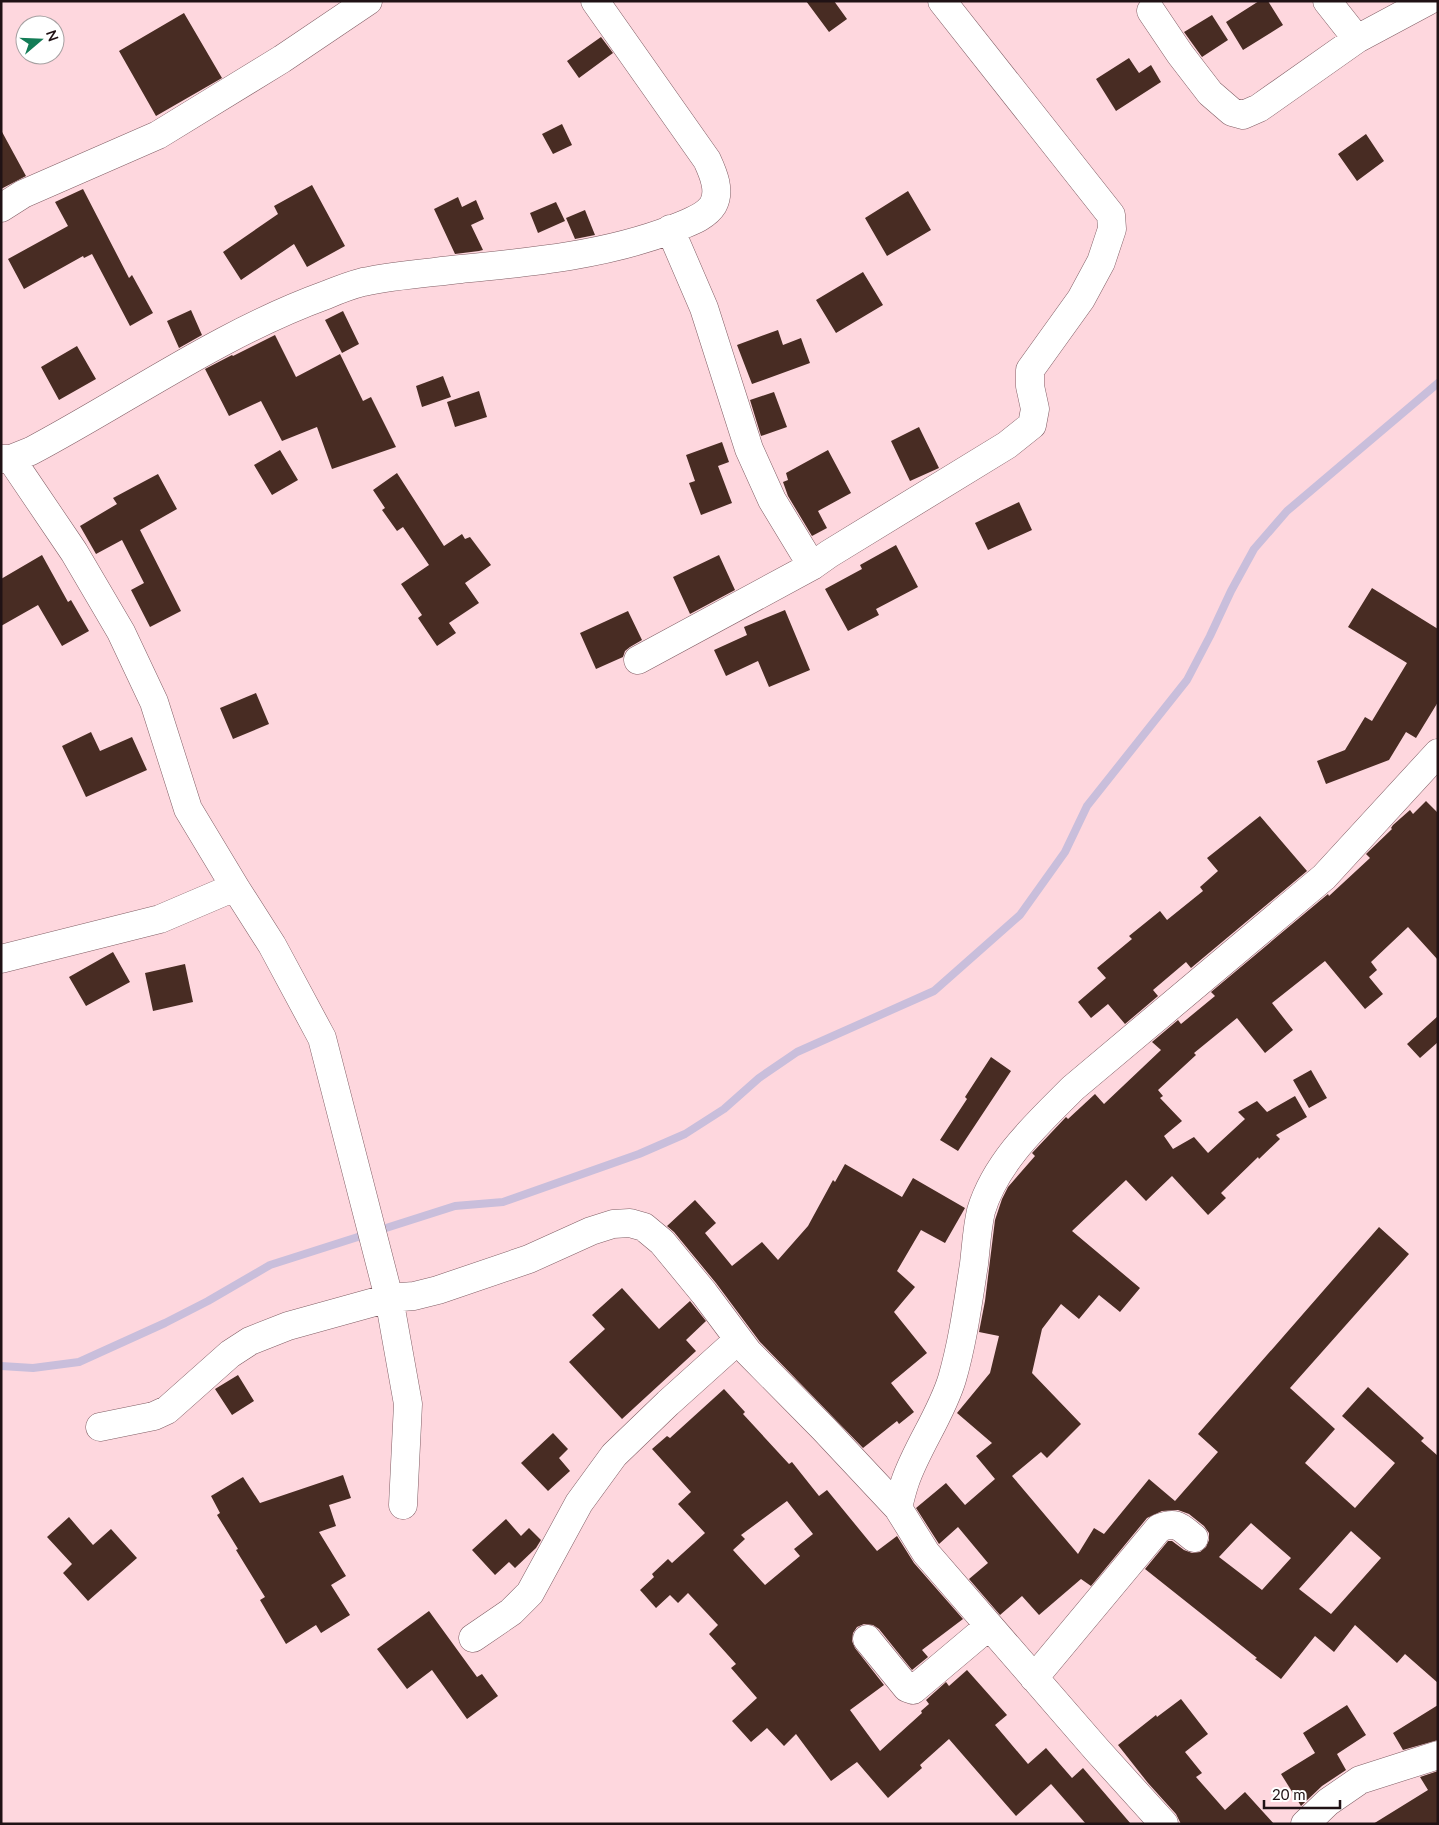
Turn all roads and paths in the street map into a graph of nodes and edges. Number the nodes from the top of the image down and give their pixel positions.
1 (368, 1) edge
2 (596, 1) edge
3 (942, 1) edge
4 (1327, 1) edge
5 (1428, 1) edge
6 (1151, 11) dead end
7 (1358, 38) junction
8 (1, 208) edge
9 (670, 229) junction
10 (6, 459) edge
11 (812, 566) junction
12 (638, 660) dead end
13 (1438, 753) edge
14 (235, 887) junction
15 (1, 959) edge
16 (389, 1298) junction
17 (738, 1340) junction
18 (100, 1426) dead end
19 (403, 1505) dead end
20 (898, 1508) junction
21 (1194, 1538) dead end
22 (989, 1626) junction
23 (473, 1638) dead end
24 (867, 1639) dead end
25 (1034, 1678) junction
26 (1438, 1755) edge
27 (1164, 1824) edge
28 (1305, 1824) edge

1 - 8 street
2 - 9 street
3 - 11 street
4 - 7 street
5 - 7 street
6 - 7 street
9 - 10 street
9 - 11 street
10 - 14 street
11 - 12 street
13 - 20 street
14 - 15 street
14 - 16 street
16 - 17 street
16 - 18 street
16 - 19 street
17 - 20 street
17 - 23 street
20 - 22 street
21 - 25 street
22 - 24 street
22 - 25 street
25 - 27 street
26 - 28 street

